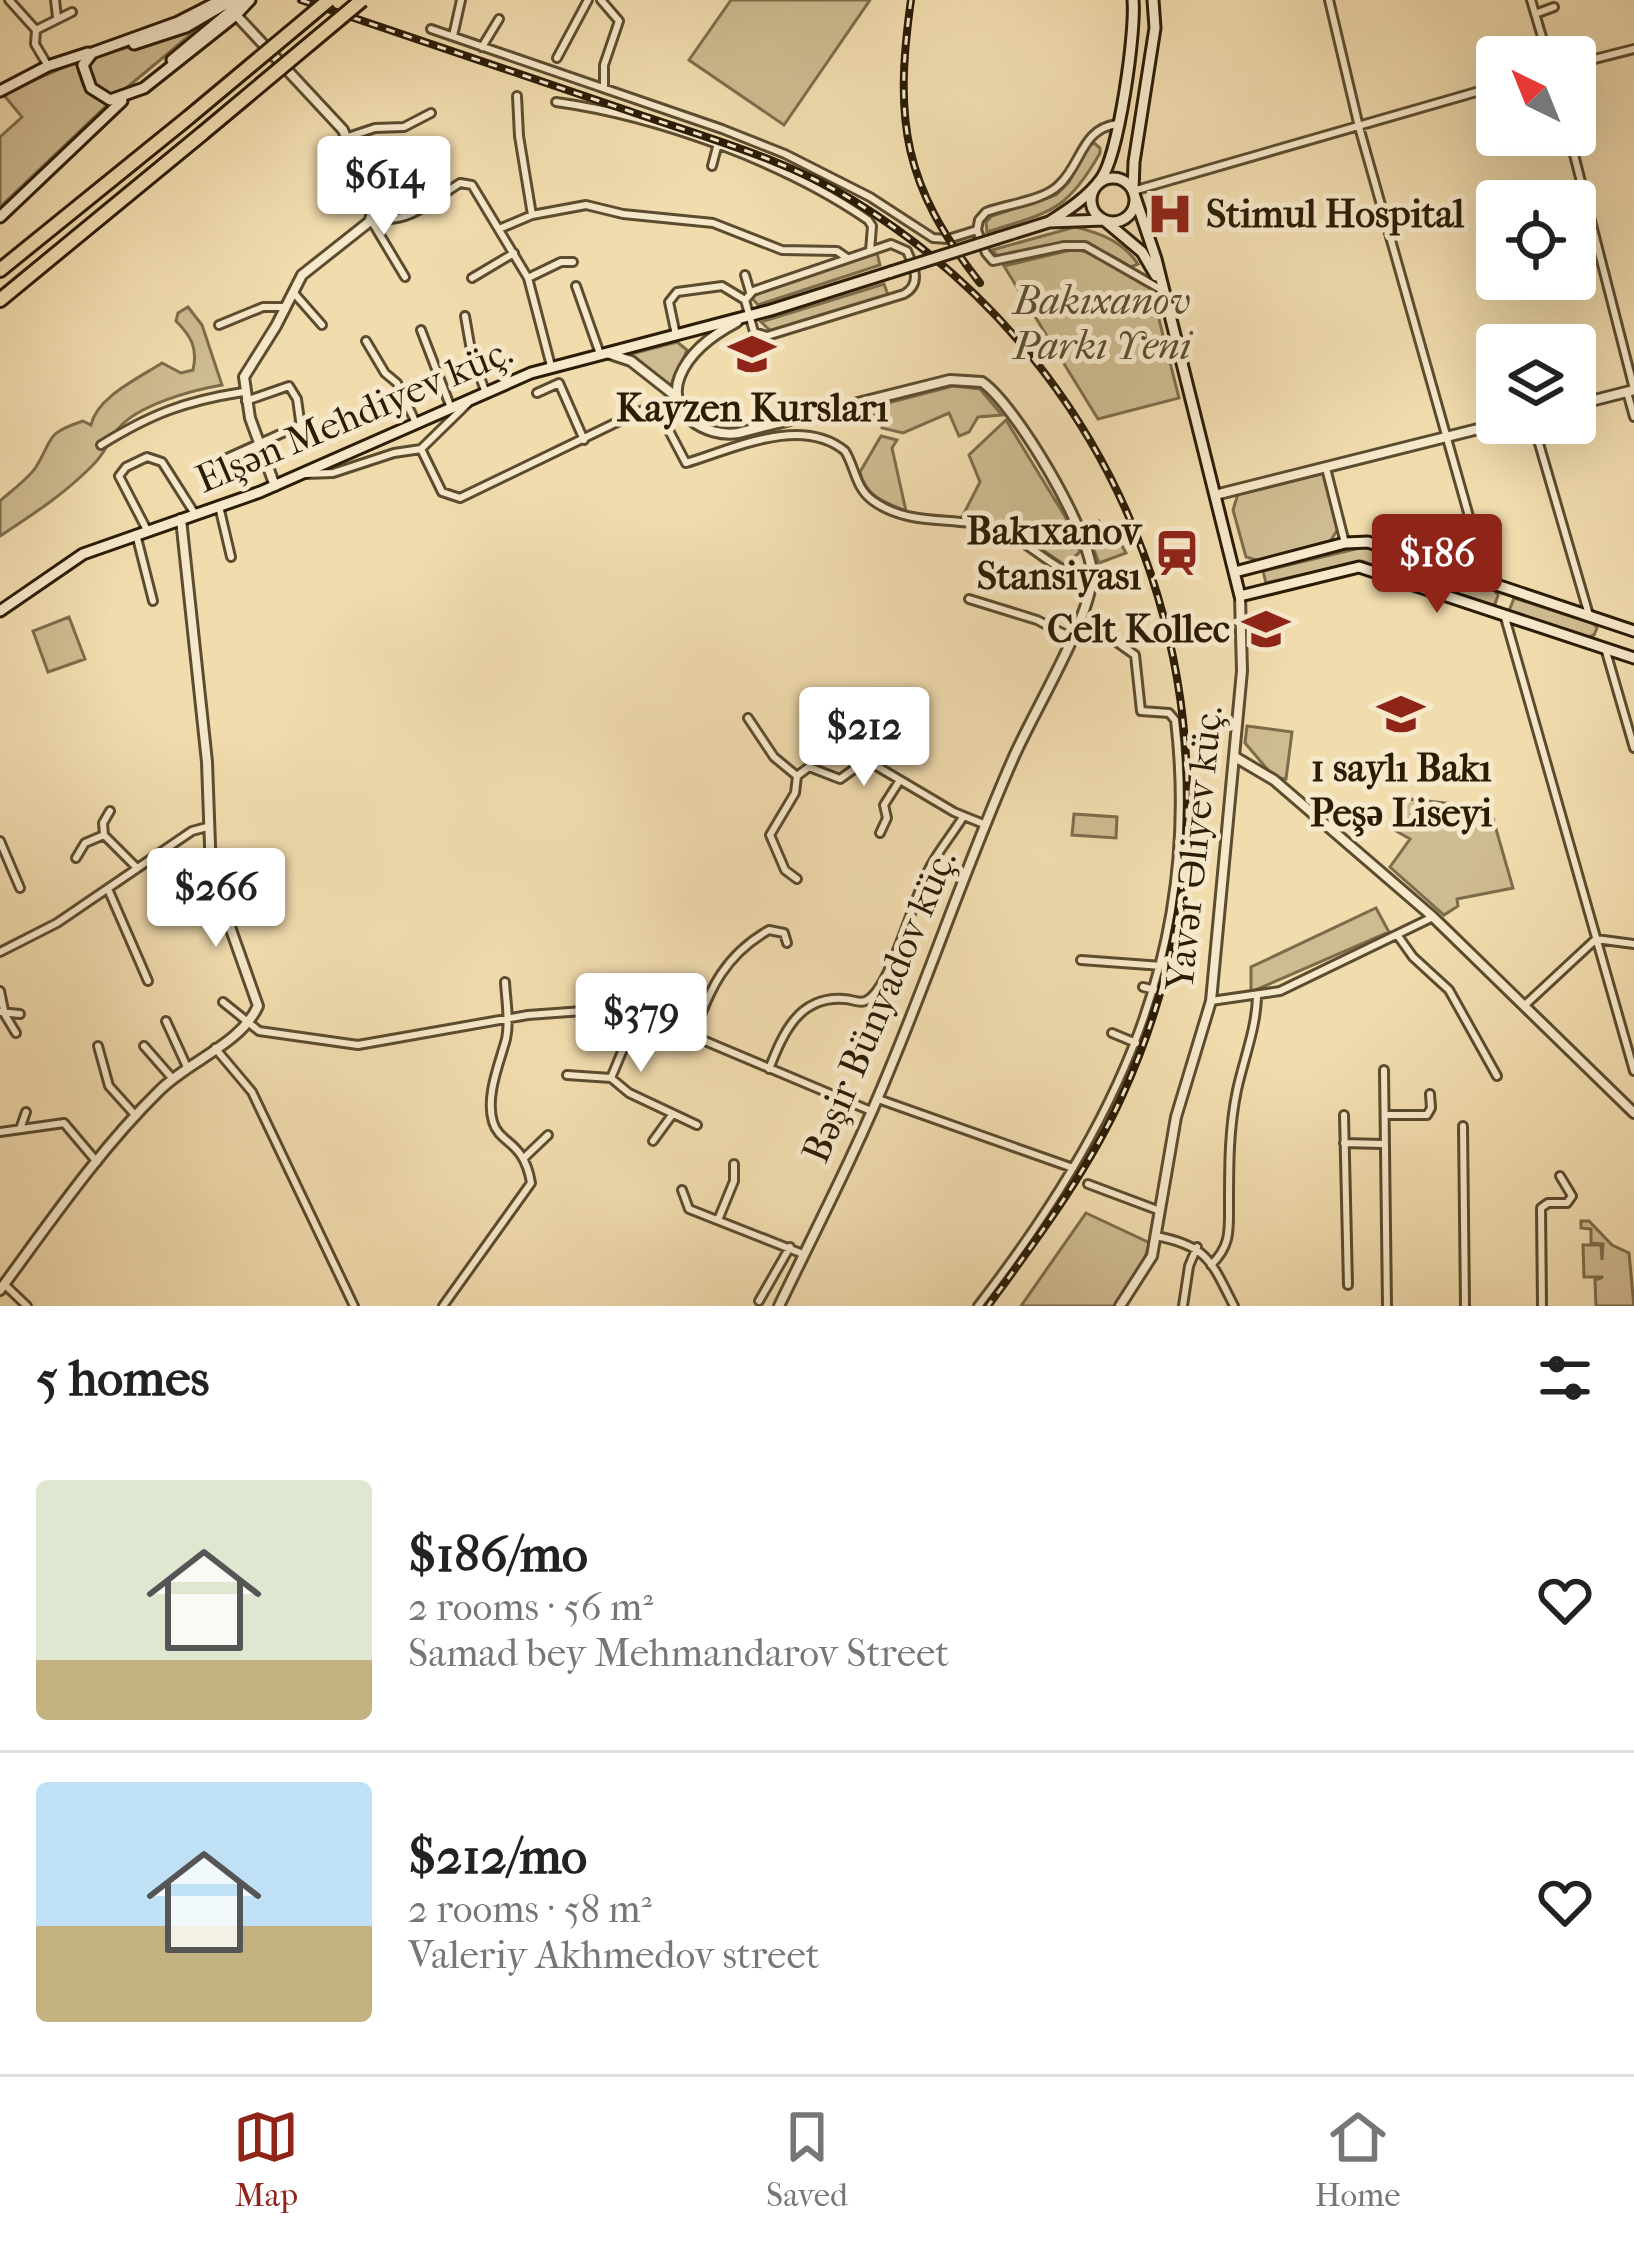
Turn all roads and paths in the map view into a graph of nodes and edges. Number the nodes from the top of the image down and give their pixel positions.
1 (9, 0) edge
2 (55, 0) edge
3 (220, 0) edge
4 (232, 0) edge
5 (247, 0) edge
6 (329, 0) edge
7 (362, 0) edge
8 (461, 0) edge
9 (588, 0) edge
10 (601, 0) edge
11 (1132, 0) edge
12 (1153, 0) edge
13 (1329, 0) edge
14 (1531, 0) edge
15 (1554, 7) dead end
16 (72, 11) dead end
17 (1535, 14) junction
18 (236, 15) junction
19 (57, 17) junction
20 (499, 19) dead end
21 (430, 29) dead end
22 (36, 30) junction
23 (452, 36) junction
24 (1542, 36) edge
25 (482, 47) junction
26 (100, 49) junction
27 (1634, 49) edge
28 (557, 58) dead end
29 (1596, 59) edge
30 (48, 66) junction
31 (1, 88) edge
32 (604, 88) junction
33 (1476, 92) edge
34 (517, 96) dead end
35 (126, 98) junction
36 (556, 102) dead end
37 (431, 113) dead end
38 (1118, 124) junction
39 (1139, 128) junction
40 (1358, 128) junction
41 (348, 137) junction
42 (718, 147) junction
43 (1574, 156) edge
44 (712, 166) dead end
45 (1097, 184) junction
46 (1133, 191) junction
47 (532, 215) junction
48 (0, 217) edge
49 (373, 218) junction
50 (1104, 220) junction
51 (1049, 222) junction
52 (499, 229) junction
53 (977, 230) junction
54 (870, 250) junction
55 (514, 253) junction
56 (848, 259) junction
57 (573, 262) dead end
58 (0, 270) edge
59 (745, 274) dead end
60 (404, 277) dead end
61 (472, 278) dead end
62 (528, 278) junction
63 (576, 286) dead end
64 (1163, 290) junction
65 (291, 291) junction
66 (747, 296) junction
67 (0, 300) edge
68 (285, 307) junction
69 (465, 316) dead end
70 (749, 316) junction
71 (219, 325) dead end
72 (322, 325) dead end
73 (421, 330) dead end
74 (676, 335) junction
75 (366, 341) dead end
76 (600, 354) junction
77 (551, 366) junction
78 (1632, 390) edge
79 (486, 392) junction
80 (537, 393) dead end
81 (244, 396) junction
82 (472, 398) junction
83 (678, 398) junction
84 (1596, 399) edge
85 (656, 406) junction
86 (451, 408) junction
87 (1634, 416) edge
88 (416, 423) junction
89 (298, 426) junction
90 (323, 429) dead end
91 (1476, 429) edge
92 (1449, 436) junction
93 (584, 440) junction
94 (258, 442) junction
95 (1539, 444) edge
96 (101, 445) dead end
97 (421, 449) junction
98 (207, 467) dead end
99 (1326, 468) junction
100 (303, 473) junction
101 (275, 486) junction
102 (1215, 495) junction
103 (219, 506) junction
104 (195, 514) junction
105 (181, 519) junction
106 (142, 532) junction
107 (1345, 542) junction
108 (231, 557) dead end
109 (1234, 568) junction
110 (1092, 579) junction
111 (1487, 583) junction
112 (1511, 592) junction
113 (1240, 596) junction
114 (969, 599) dead end
115 (153, 601) dead end
116 (0, 611) edge
117 (1504, 614) junction
118 (1589, 616) junction
119 (1604, 621) junction
120 (1076, 624) junction
121 (1634, 631) edge
122 (1070, 638) junction
123 (1600, 647) junction
124 (1634, 658) edge
125 (748, 718) dead end
126 (1634, 748) edge
127 (1234, 758) junction
128 (796, 776) junction
129 (900, 780) junction
130 (110, 811) dead end
131 (963, 817) junction
132 (986, 825) junction
133 (207, 827) junction
134 (880, 832) dead end
135 (104, 835) junction
136 (0, 842) edge
137 (76, 858) dead end
138 (137, 868) junction
139 (797, 879) dead end
140 (20, 888) dead end
141 (108, 889) junction
142 (1433, 917) junction
143 (1398, 936) junction
144 (1596, 939) junction
145 (787, 943) dead end
146 (1634, 944) edge
147 (0, 952) edge
148 (1081, 960) dead end
149 (1162, 966) junction
150 (148, 981) dead end
151 (505, 982) dead end
152 (1143, 987) dead end
153 (1155, 990) junction
154 (0, 992) edge
155 (1257, 997) junction
156 (1211, 1000) junction
157 (223, 1002) dead end
158 (1523, 1008) junction
159 (2, 1012) edge
160 (20, 1014) dead end
161 (507, 1019) junction
162 (166, 1021) dead end
163 (665, 1022) junction
164 (247, 1024) junction
165 (16, 1033) dead end
166 (1112, 1033) dead end
167 (694, 1034) junction
168 (1136, 1043) junction
169 (98, 1046) dead end
170 (144, 1046) dead end
171 (215, 1048) junction
172 (187, 1066) junction
173 (769, 1069) junction
174 (1384, 1070) dead end
175 (1634, 1071) edge
176 (567, 1075) dead end
177 (1497, 1076) dead end
178 (172, 1078) junction
179 (611, 1078) junction
180 (1430, 1094) dead end
181 (877, 1099) junction
182 (1633, 1107) edge
183 (871, 1111) junction
184 (26, 1112) dead end
185 (673, 1113) junction
186 (1344, 1115) dead end
187 (1385, 1115) junction
188 (136, 1116) junction
189 (697, 1124) dead end
190 (1463, 1126) dead end
191 (20, 1130) junction
192 (0, 1132) edge
193 (548, 1136) dead end
194 (653, 1141) dead end
195 (1344, 1143) junction
196 (1383, 1144) junction
197 (525, 1157) junction
198 (98, 1162) junction
199 (734, 1164) dead end
200 (1073, 1168) junction
201 (1560, 1176) dead end
202 (1088, 1184) dead end
203 (682, 1190) dead end
204 (1160, 1211) junction
205 (718, 1220) junction
206 (1156, 1236) junction
207 (790, 1247) junction
208 (1197, 1247) junction
209 (803, 1254) junction
210 (1211, 1265) junction
211 (1348, 1285) dead end
212 (2, 1287) edge
213 (759, 1301) dead end
214 (27, 1306) edge
215 (354, 1306) edge
216 (443, 1306) edge
217 (778, 1306) edge
218 (977, 1306) edge
219 (1120, 1306) edge
220 (1183, 1306) edge
221 (1234, 1306) edge
222 (1387, 1306) edge
223 (1465, 1306) edge
224 (1542, 1306) edge

1 - 22 street
2 - 19 street
3 - 26 main road
4 - 26 main road
5 - 18 main road
5 - 35 main road
6 - 58 highway, bridge
7 - 67 highway, bridge
8 - 23 street
9 - 28 street
10 - 32 street
11 - 38 main road
12 - 39 main road
13 - 40 street
14 - 17 street
15 - 17 street
16 - 19 street
17 - 24 street
18 - 35 main road
18 - 41 street
19 - 22 street
20 - 25 street
21 - 23 street
22 - 30 street
23 - 25 street
25 - 32 street
26 - 30 main road
26 - 35 main road
27 - 29 street
30 - 31 main road
32 - 53 street
33 - 40 street
34 - 47 street
35 - 48 main road
36 - 42 street
37 - 41 street
38 - 39 main road
38 - 45 main road
38 - 53 street
39 - 46 main road
40 - 46 street
40 - 92 street
41 - 49 street
42 - 44 street
42 - 54 street
43 - 78 street
45 - 46 main road
45 - 50 main road
45 - 51 main road
46 - 50 main road
46 - 64 main road
47 - 52 street
47 - 56 street
49 - 52 street
49 - 60 street
49 - 65 street
50 - 51 main road
50 - 64 main road
51 - 70 main road, Elşən Mehdiyev küç., bridge
52 - 55 street
53 - 64 street
54 - 56 street
54 - 70 street
55 - 61 street
55 - 62 street
56 - 66 street
57 - 62 street
59 - 66 street
62 - 77 street
63 - 76 street
64 - 102 main road
65 - 68 street
65 - 72 street
66 - 70 street
66 - 74 street
68 - 71 street
68 - 81 street
69 - 79 street
70 - 74 main road, Elşən Mehdiyev küç.
70 - 83 street
73 - 86 street
74 - 76 main road, Elşən Mehdiyev küç.
75 - 88 street
76 - 77 main road, Elşən Mehdiyev küç.
76 - 83 street
77 - 79 main road, Elşən Mehdiyev küç.
78 - 84 street
78 - 87 street
79 - 82 main road, Elşən Mehdiyev küç.
80 - 93 street
81 - 89 street
81 - 94 street
81 - 96 street
82 - 86 main road, Elşən Mehdiyev küç.
82 - 97 street
83 - 85 street
83 - 110 street
85 - 93 street
85 - 110 street
86 - 88 main road, Elşən Mehdiyev küç.
88 - 100 main road, Elşən Mehdiyev küç.
89 - 90 street
89 - 94 street
91 - 92 street
92 - 99 street
92 - 111 street
93 - 97 street
94 - 98 street
94 - 101 street
95 - 118 street
97 - 100 street
99 - 102 street
99 - 107 street
100 - 101 main road, Elşən Mehdiyev küç.
101 - 103 main road, Elşən Mehdiyev küç.
102 - 109 main road
103 - 104 main road, Elşən Mehdiyev küç.
103 - 108 street
104 - 105 main road, Elşən Mehdiyev küç.
104 - 106 street
105 - 106 main road, Elşən Mehdiyev küç.
105 - 133 street
106 - 115 street
106 - 116 main road, Elşən Mehdiyev küç.
107 - 109 main road
107 - 111 main road
109 - 113 main road
110 - 120 street, Bəşir Bünyadov küç.
111 - 112 main road
112 - 117 main road
112 - 118 main road
113 - 117 main road
113 - 127 street, Yavər Əliyev küç.
114 - 122 street
117 - 123 main road
117 - 144 street
118 - 119 main road
119 - 121 main road
119 - 123 main road
120 - 122 street, Bəşir Bünyadov küç.
120 - 149 street
122 - 132 street, Bəşir Bünyadov küç.
123 - 124 main road
123 - 126 street
125 - 128 street
127 - 142 street
127 - 156 street, Yavər Əliyev küç.
128 - 129 street
128 - 139 street
129 - 131 street
129 - 134 street
130 - 135 street
131 - 132 street
131 - 173 street
132 - 181 street, Bəşir Bünyadov küç.
133 - 138 street
133 - 164 street
135 - 137 street
135 - 138 street
136 - 140 street
138 - 141 street
141 - 147 street
141 - 150 street
142 - 143 street
142 - 158 street
143 - 155 street
143 - 177 street
144 - 146 street
144 - 158 street
144 - 175 street
145 - 167 street
148 - 149 street
149 - 153 street
151 - 161 street
152 - 153 street
153 - 168 street
154 - 159 street
155 - 156 street
155 - 210 street
156 - 204 street, Yavər Əliyev küç.
157 - 164 street
158 - 182 street
159 - 160 street
159 - 165 street
161 - 163 street
161 - 164 street
161 - 197 street
162 - 172 street
163 - 167 street
163 - 179 street
164 - 171 street
166 - 168 street
167 - 173 street
168 - 200 street
169 - 188 street
170 - 178 street
171 - 172 street
171 - 215 street
172 - 178 street
173 - 183 street
174 - 187 street
176 - 179 street
178 - 188 street
179 - 185 street
180 - 187 street
181 - 183 street, Bəşir Bünyadov küç.
181 - 200 street
183 - 209 street, Bəşir Bünyadov küç.
184 - 191 street
185 - 189 street
185 - 194 street
186 - 195 street
187 - 196 street
188 - 198 street
190 - 223 street
191 - 192 street
191 - 198 street
193 - 197 street
195 - 196 street
195 - 211 street
196 - 222 street
197 - 216 street
198 - 212 street
199 - 205 street
200 - 218 street
201 - 224 street
202 - 204 street
203 - 205 street
204 - 206 street, Yavər Əliyev küç.
205 - 207 street
206 - 208 street
206 - 219 street, Yavər Əliyev küç.
207 - 209 street
207 - 213 street
208 - 210 street
208 - 220 street
209 - 217 street, Bəşir Bünyadov küç.
210 - 221 street
212 - 214 street

